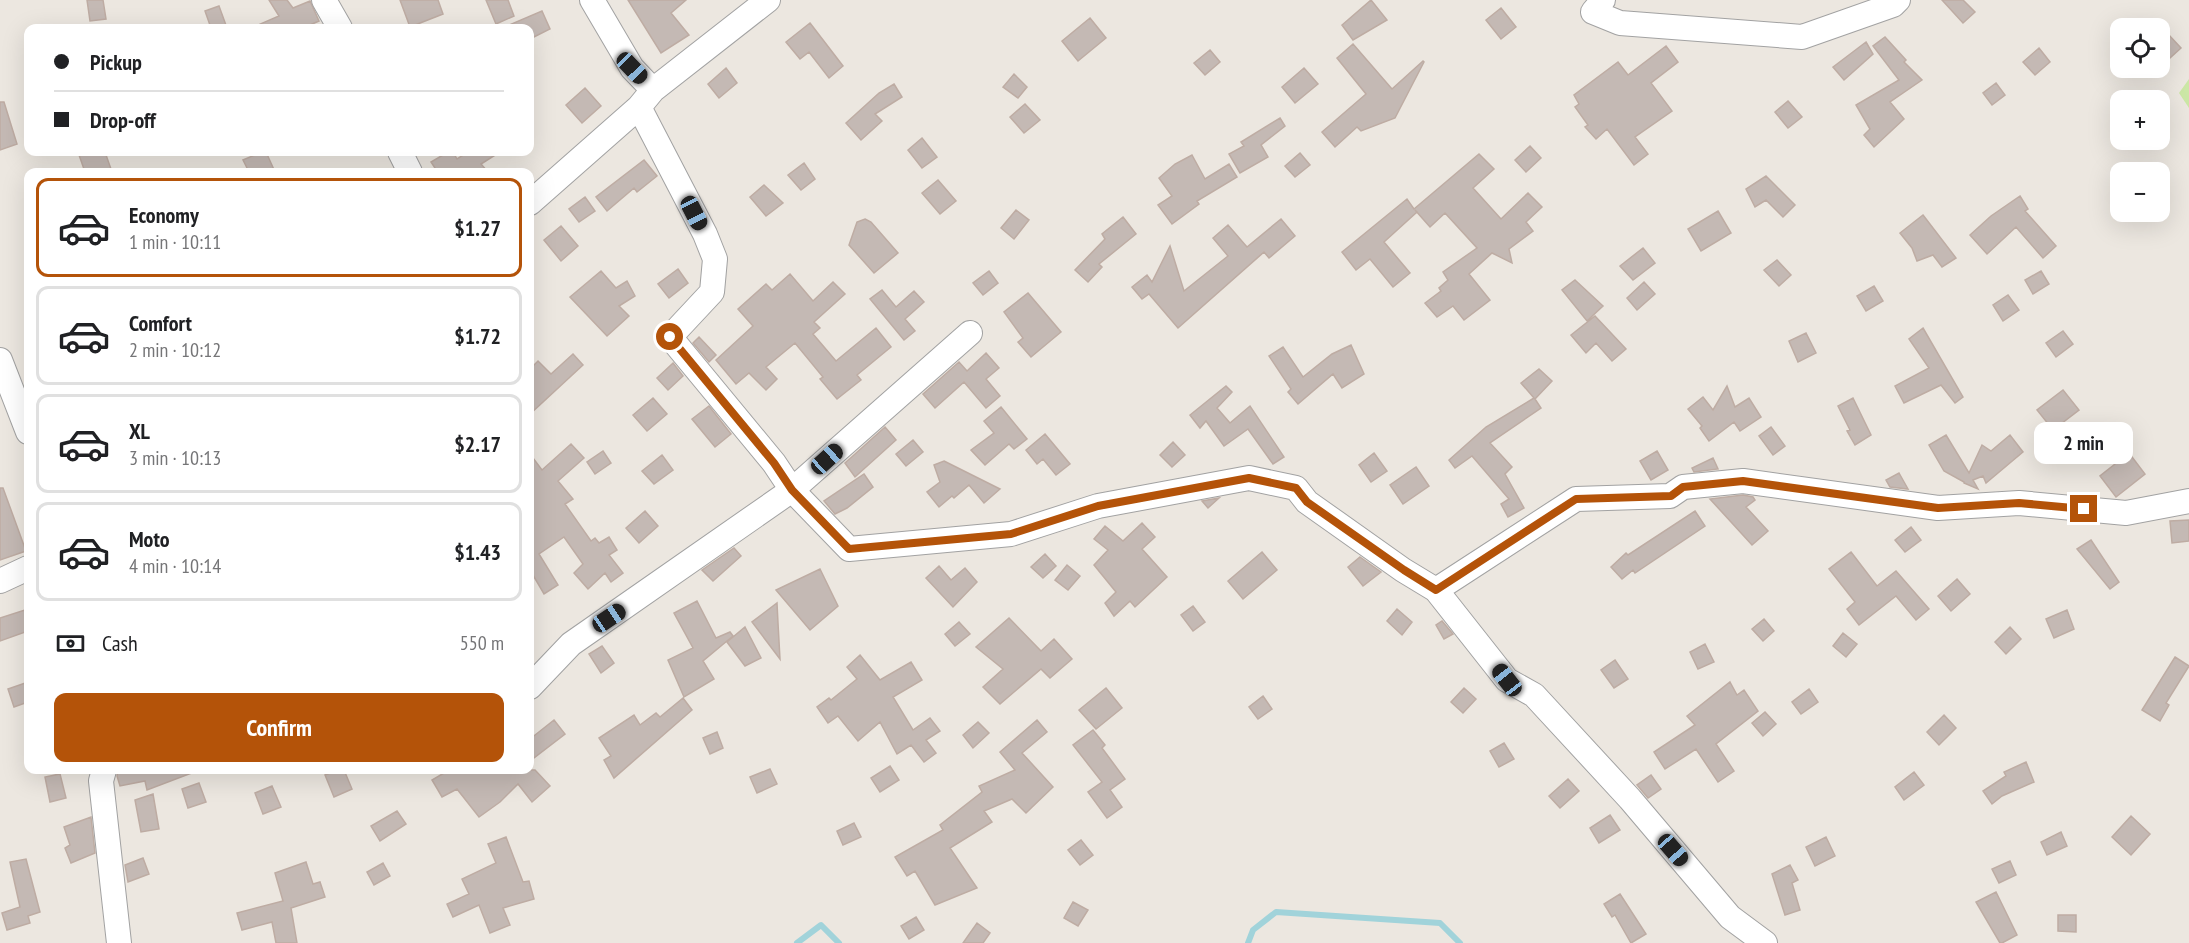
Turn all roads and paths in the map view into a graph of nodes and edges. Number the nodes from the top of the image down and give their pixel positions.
1 (324, 0) edge
2 (592, 0) edge
3 (768, 0) edge
4 (1602, 0) edge
5 (1898, 0) edge
6 (338, 24) edge
7 (646, 99) junction
8 (534, 199) edge
9 (970, 333) dead end
10 (0, 360) edge
11 (24, 422) edge
12 (792, 490) junction
13 (2189, 501) edge
14 (24, 570) edge
15 (0, 581) edge
16 (1436, 590) junction
17 (534, 683) edge
18 (103, 774) edge
19 (120, 943) edge
20 (1766, 943) edge

1 - 6 street
2 - 7 street
3 - 7 street
4 - 5 street
7 - 8 street
7 - 12 street
9 - 12 street
10 - 11 street
12 - 16 street
12 - 17 street
13 - 16 street
14 - 15 street
16 - 20 street
18 - 19 street

